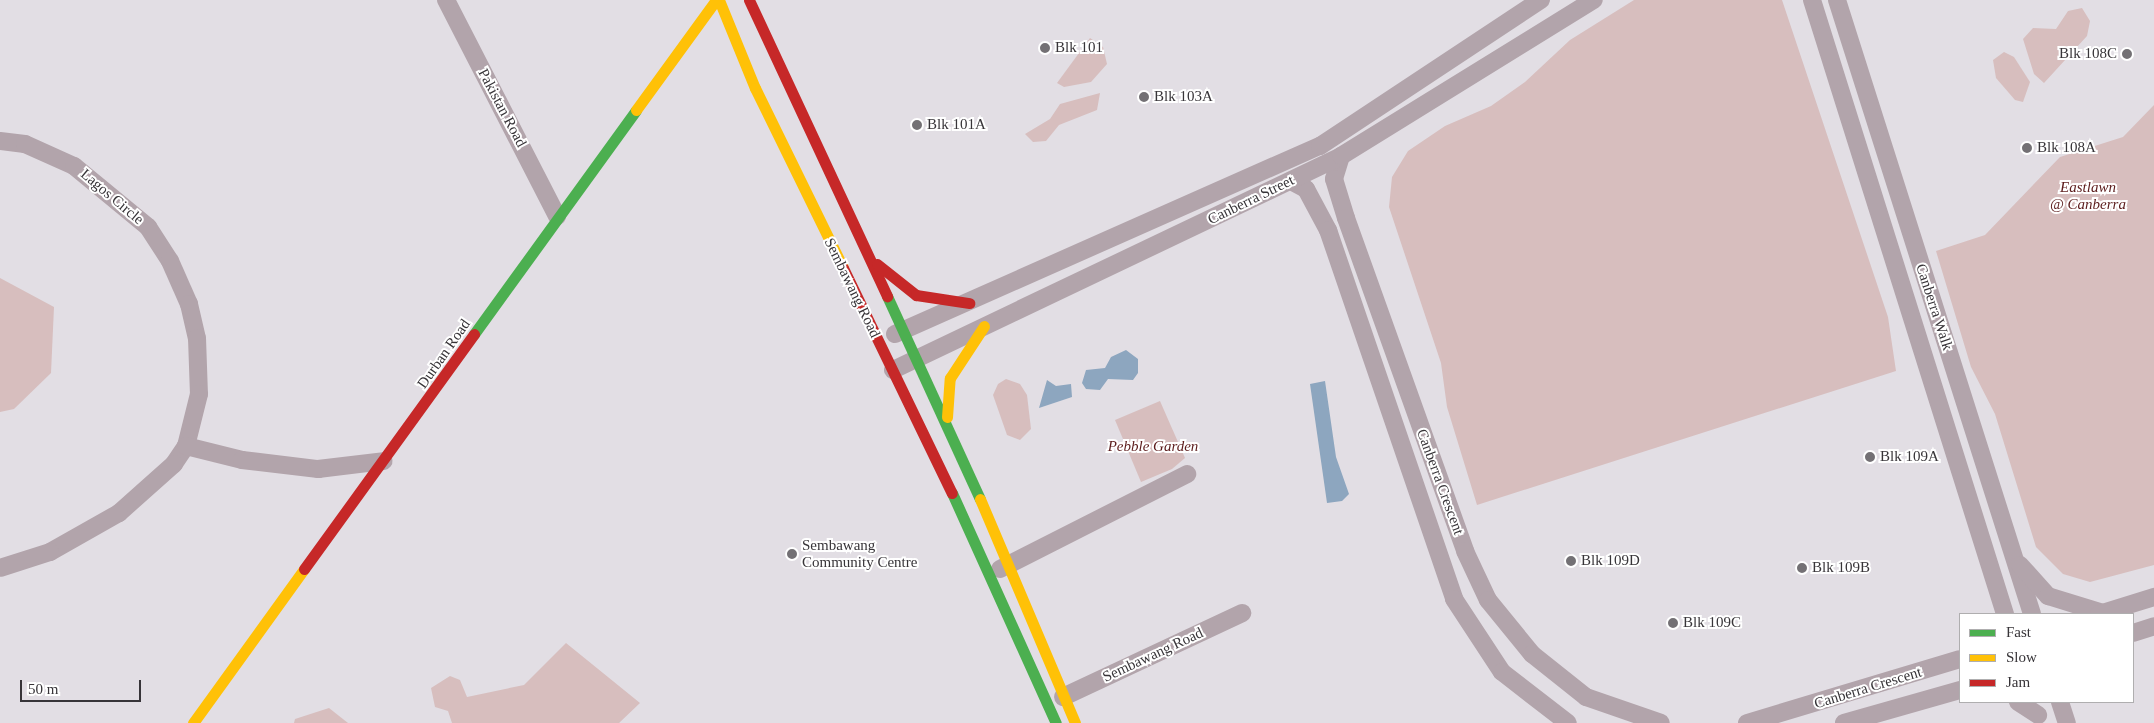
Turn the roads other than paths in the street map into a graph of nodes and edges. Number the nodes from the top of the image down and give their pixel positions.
1 (446, 0) edge
2 (718, 0) edge
3 (749, 0) edge
4 (1541, 0) edge
5 (1594, 0) edge
6 (1812, 0) edge
7 (1837, 0) edge
8 (0, 141) edge
9 (1320, 146) junction
10 (1334, 159) junction
11 (1291, 181) junction
12 (557, 216) junction
13 (866, 255) junction
14 (969, 303) junction
15 (984, 326) junction
16 (905, 330) junction
17 (879, 341) junction
18 (918, 356) junction
19 (893, 370) junction
20 (947, 422) junction
21 (186, 446) junction
22 (384, 461) junction
23 (1187, 474) dead end
24 (2012, 552) junction
25 (1008, 565) junction
26 (0, 568) edge
27 (988, 574) junction
28 (2154, 597) edge
29 (1998, 609) edge
30 (2032, 613) edge
31 (2098, 613) edge
32 (2104, 613) edge
33 (1242, 614) dead end
34 (2154, 626) edge
35 (2134, 633) edge
36 (1959, 659) edge
37 (1959, 690) edge
38 (1063, 697) junction
39 (2020, 703) edge
40 (2060, 703) edge
41 (2072, 703) edge
42 (2037, 713) edge
43 (193, 723) edge
44 (1056, 723) edge
45 (1075, 723) edge
46 (1568, 723) edge
47 (1661, 723) edge
48 (1747, 723) edge
49 (1844, 723) edge
50 (2068, 723) edge

1 - 12 street, Pakistan Road
2 - 12 main road, Durban Road
2 - 17 main road, Sembawang Road
3 - 13 main road, Sembawang Road
4 - 9 street, Canberra Street
5 - 10 street, Canberra Street
6 - 29 street, Canberra Walk
7 - 24 street, Canberra Walk
8 - 21 street, Lagos Circle
9 - 10 street
9 - 14 street, Canberra Street
10 - 11 street, Canberra Street
10 - 47 street, Canberra Crescent
11 - 15 street, Canberra Street
11 - 46 street, Canberra Crescent
12 - 22 main road, Durban Road
13 - 14 main road
13 - 16 main road, Sembawang Road
14 - 16 street, Canberra Street
15 - 18 street, Canberra Street
15 - 20 main road
16 - 17 street, Canberra Street
16 - 18 main road, Sembawang Road
17 - 19 main road, Sembawang Road
18 - 19 street, Canberra Street
18 - 20 main road, Sembawang Road
19 - 27 main road, Sembawang Road
20 - 25 main road, Sembawang Road
21 - 22 street
21 - 26 street, Lagos Circle
22 - 43 main road, Durban Road
23 - 25 street
24 - 30 street, Canberra Walk
24 - 31 street
25 - 27 street
25 - 38 main road, Sembawang Road
27 - 44 main road, Sembawang Road
28 - 32 street
33 - 38 street, Sembawang Road
34 - 35 street
36 - 48 street, Canberra Crescent
37 - 49 street, Canberra Crescent
38 - 45 main road, Sembawang Road
39 - 42 street
40 - 50 street
41 - 50 street

